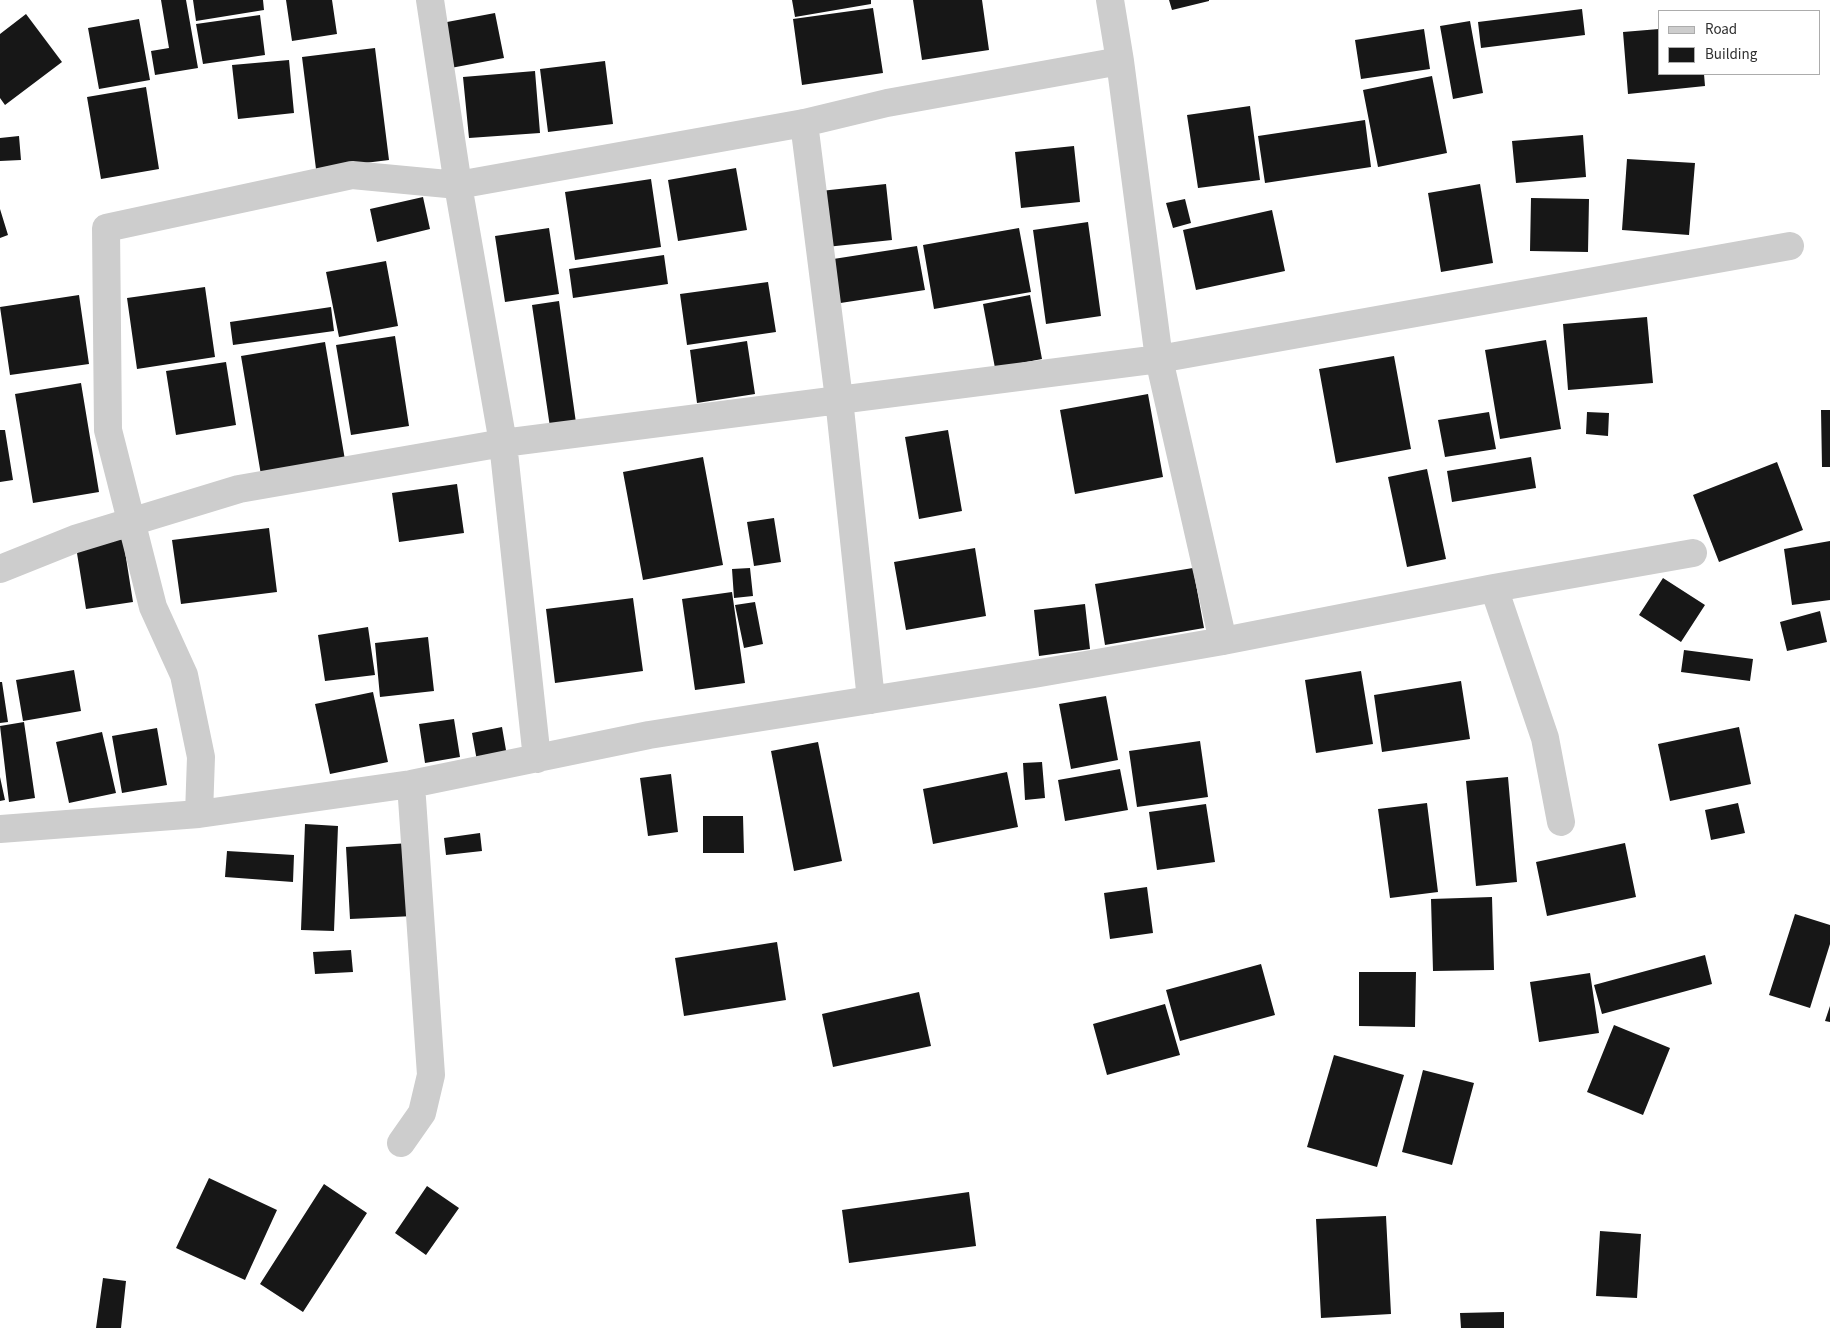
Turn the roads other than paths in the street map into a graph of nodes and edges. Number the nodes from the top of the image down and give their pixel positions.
1 (430, 0) edge
2 (1110, 0) edge
3 (1120, 61) junction
4 (804, 122) junction
5 (458, 185) junction
6 (1790, 246) dead end
7 (1159, 359) junction
8 (839, 399) junction
9 (502, 443) junction
10 (133, 522) junction
11 (1693, 553) dead end
12 (0, 569) edge
13 (1494, 588) junction
14 (1223, 641) junction
15 (870, 700) junction
16 (537, 759) junction
17 (412, 784) junction
18 (199, 814) junction
19 (1562, 822) dead end
20 (0, 829) edge
21 (401, 1143) dead end

1 - 5 street
2 - 3 street
3 - 4 street
3 - 7 street
4 - 5 street
4 - 8 street
5 - 9 street
5 - 10 street
6 - 7 street
7 - 8 street
7 - 14 street
8 - 9 street
8 - 15 street
9 - 10 street
9 - 16 street
10 - 12 street
10 - 18 street
11 - 13 street
13 - 14 street
13 - 19 street
14 - 15 street
15 - 16 street
16 - 17 street
17 - 18 street
17 - 21 street
18 - 20 street

